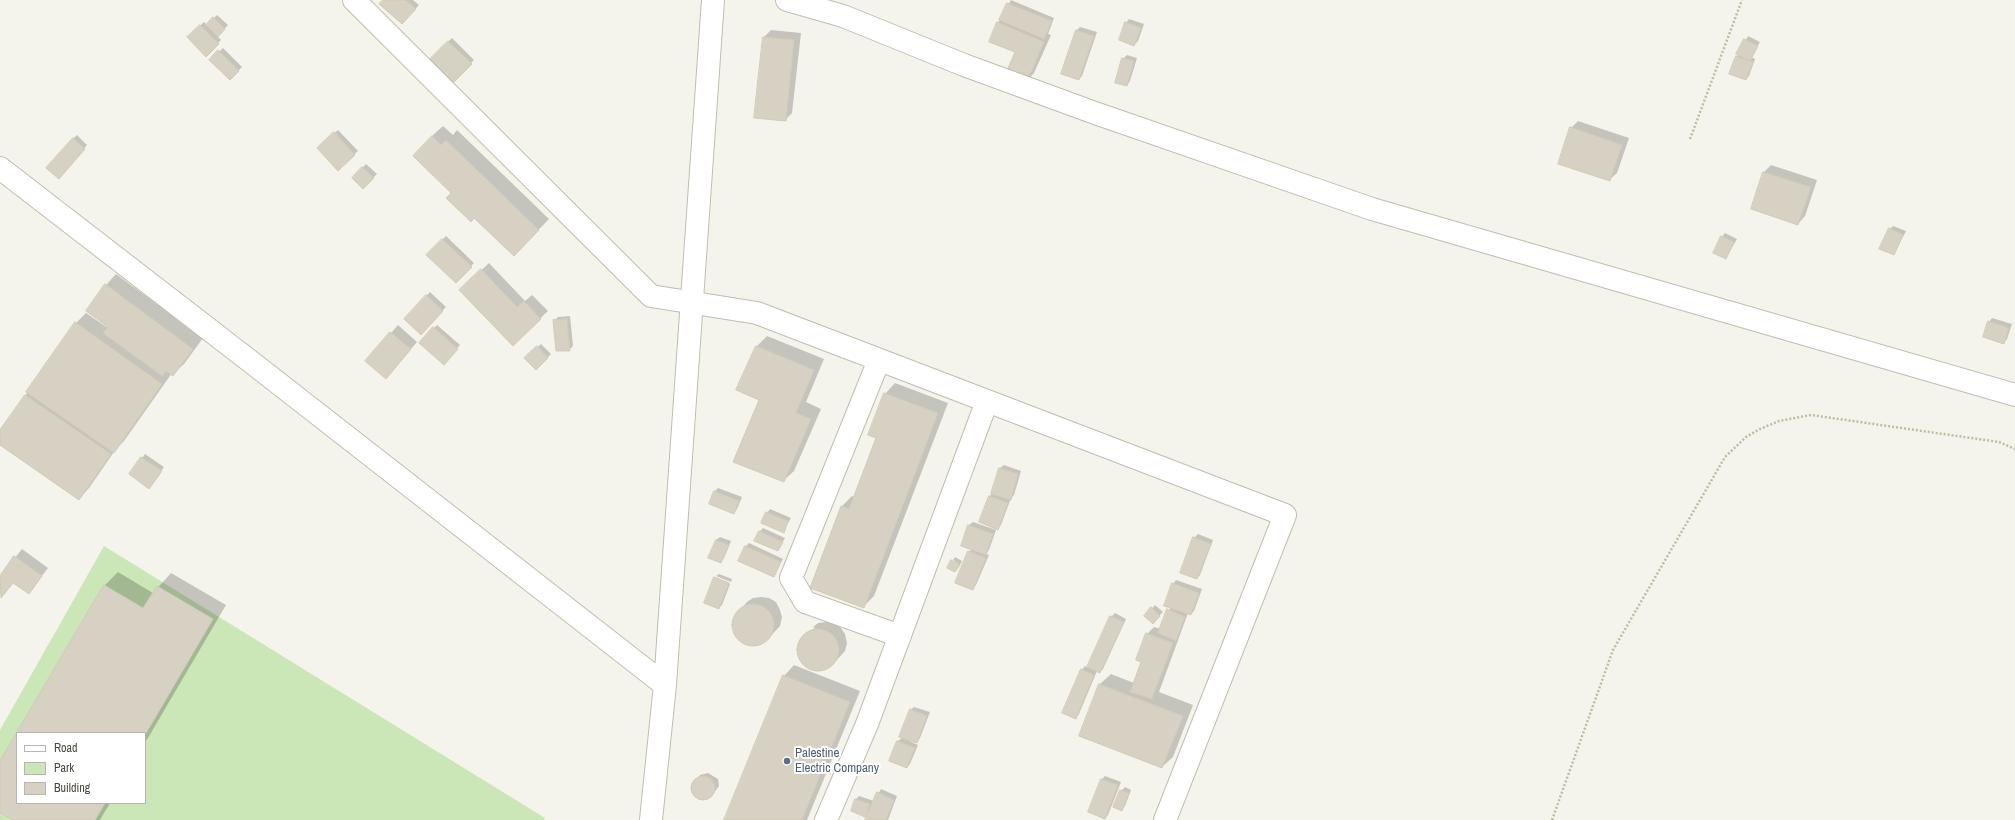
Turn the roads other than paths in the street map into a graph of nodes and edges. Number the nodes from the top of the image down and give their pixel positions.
1 (354, 0) edge
2 (713, 0) edge
3 (787, 0) edge
4 (0, 168) edge
5 (692, 303) junction
6 (879, 360) junction
7 (2015, 395) edge
8 (987, 402) junction
9 (900, 636) junction
10 (665, 685) junction
11 (651, 820) edge
12 (826, 820) edge
13 (1165, 820) edge

1 - 5 street
2 - 5 street
3 - 7 street
4 - 10 street
5 - 6 street
5 - 10 street
6 - 8 street
6 - 9 street
8 - 9 street
8 - 13 street
9 - 12 street
10 - 11 street

